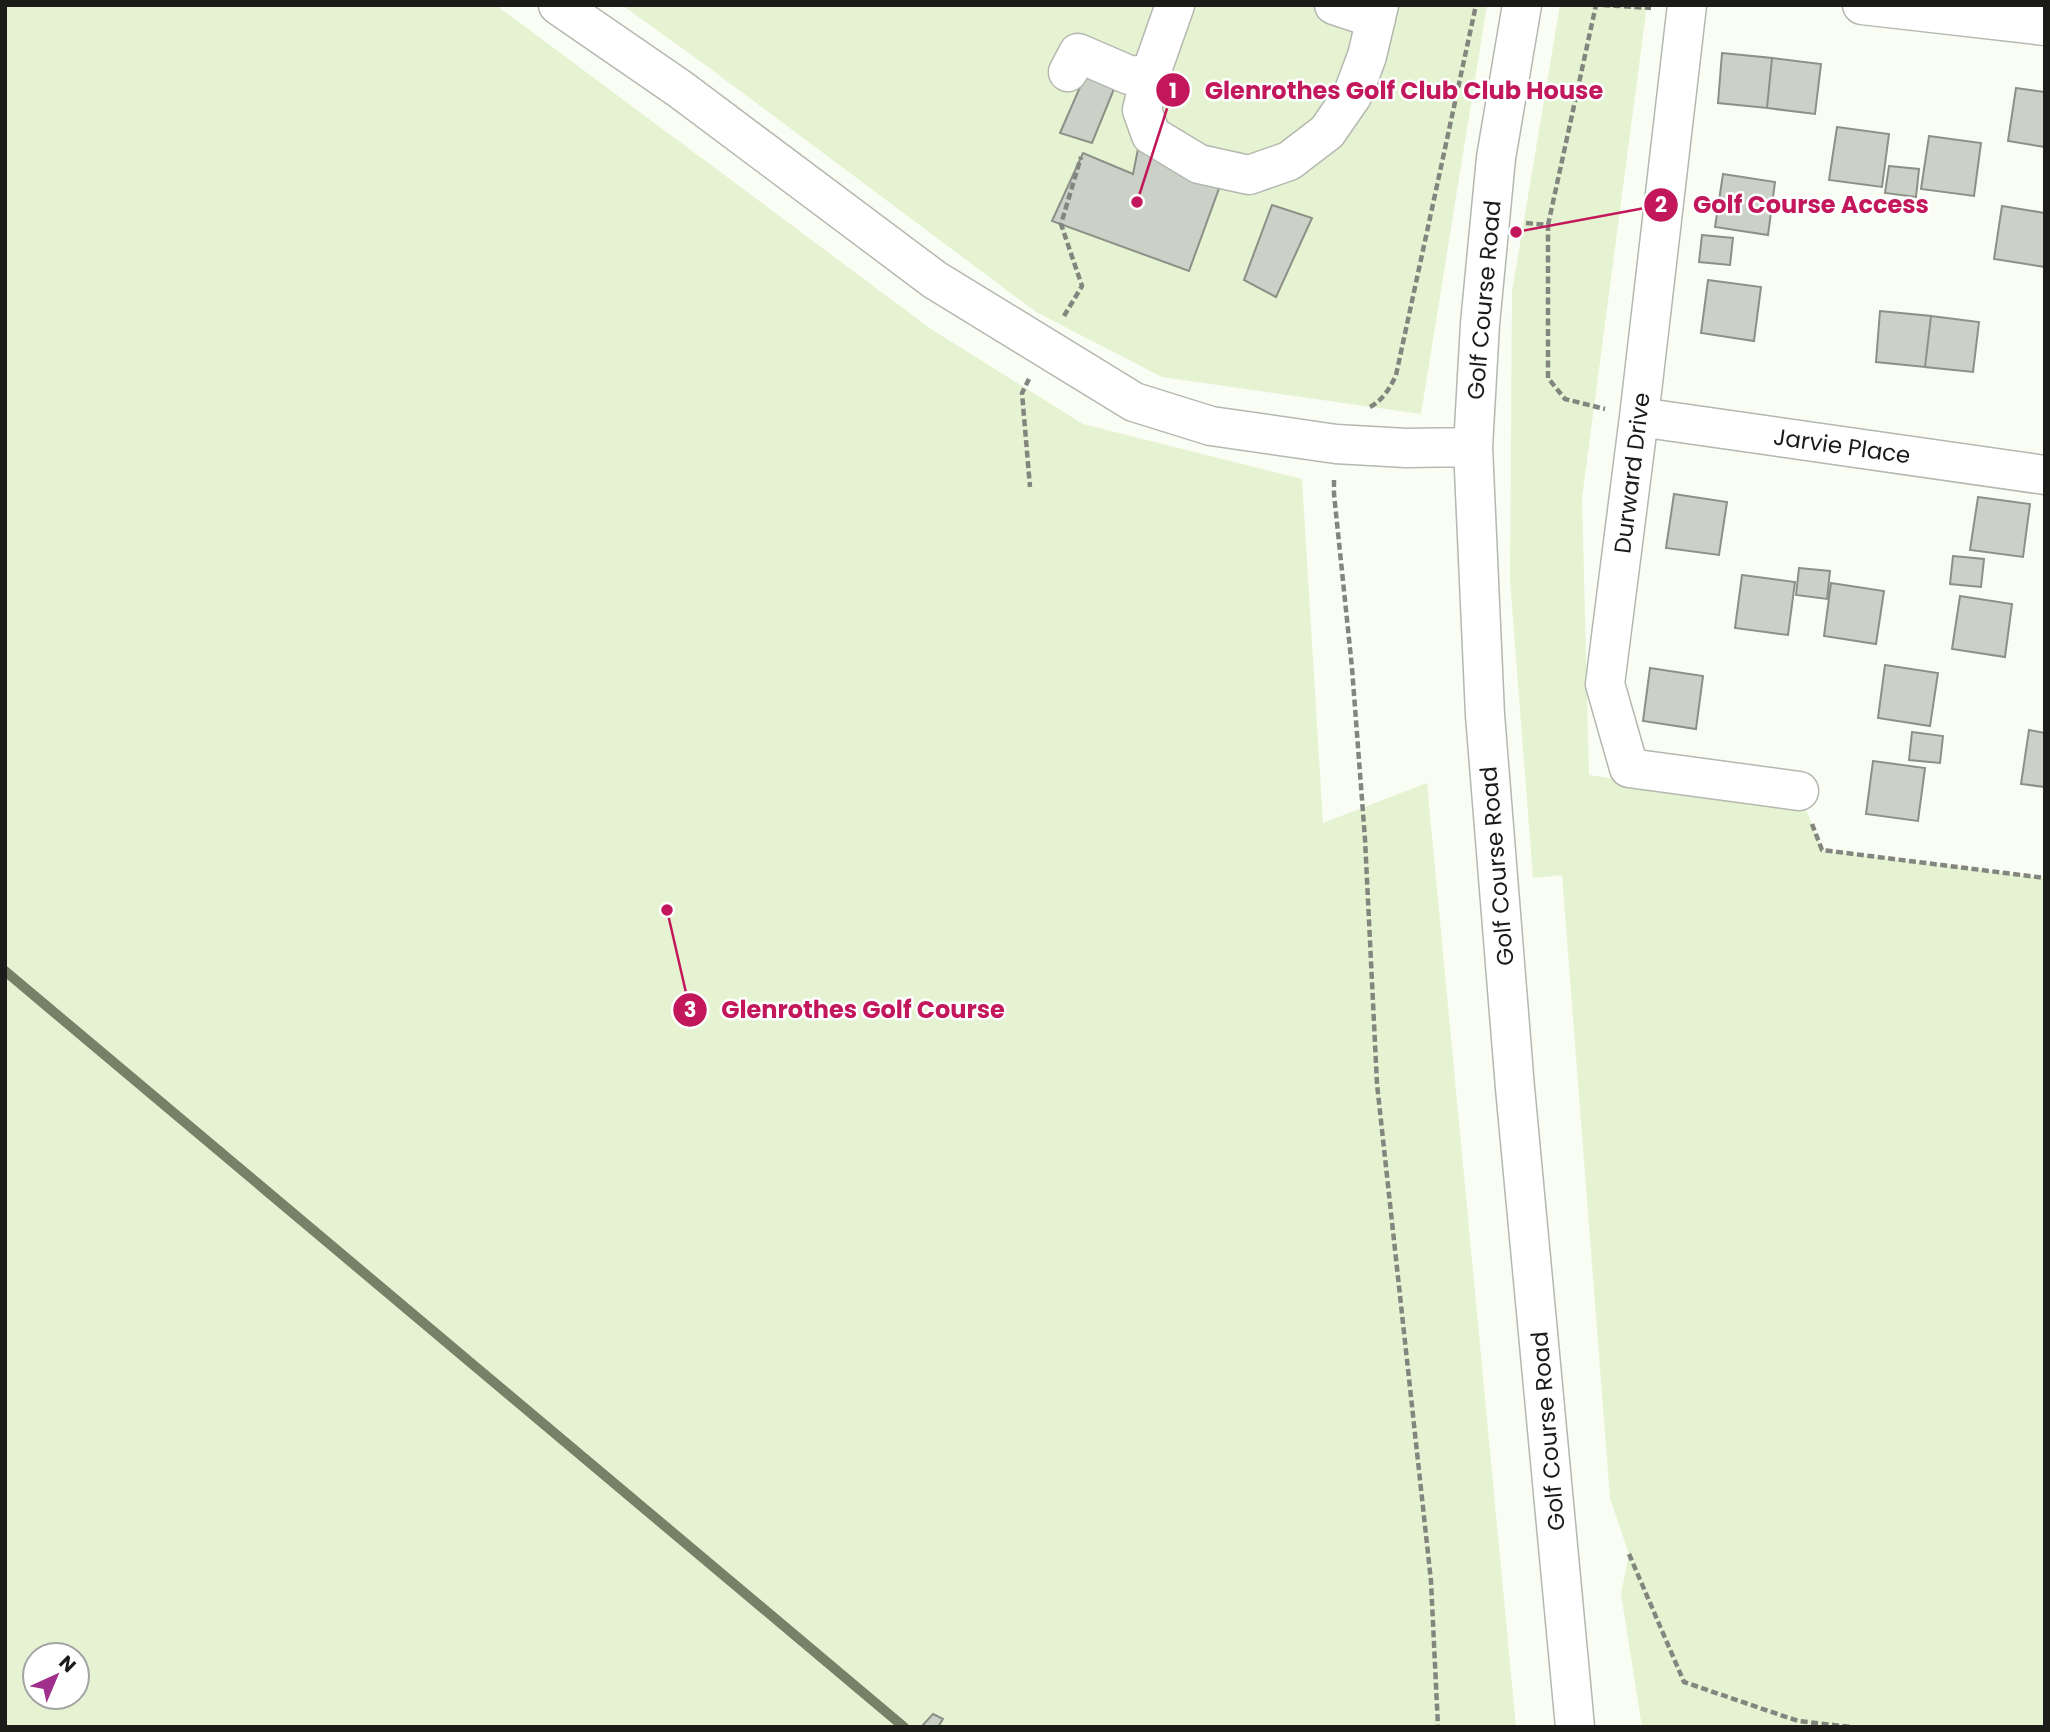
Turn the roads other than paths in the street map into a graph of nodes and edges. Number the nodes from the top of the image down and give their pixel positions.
1 (558, 5) edge
2 (1175, 5) edge
3 (1334, 5) edge
4 (1521, 5) edge
5 (1862, 5) edge
6 (1687, 8) edge
7 (1378, 12) edge
8 (2045, 26) edge
9 (1068, 72) dead end
10 (1150, 76) junction
11 (1639, 417) junction
12 (1473, 447) junction
13 (2045, 475) edge
14 (1799, 791) road end
15 (1575, 1727) edge

1 - 12 street
2 - 10 street
3 - 7 street
4 - 12 street, Golf Course Road
5 - 8 street
6 - 11 street, Durward Drive
7 - 10 street
9 - 10 street
11 - 13 street, Jarvie Place
11 - 14 street, Durward Drive
12 - 15 street, Golf Course Road

